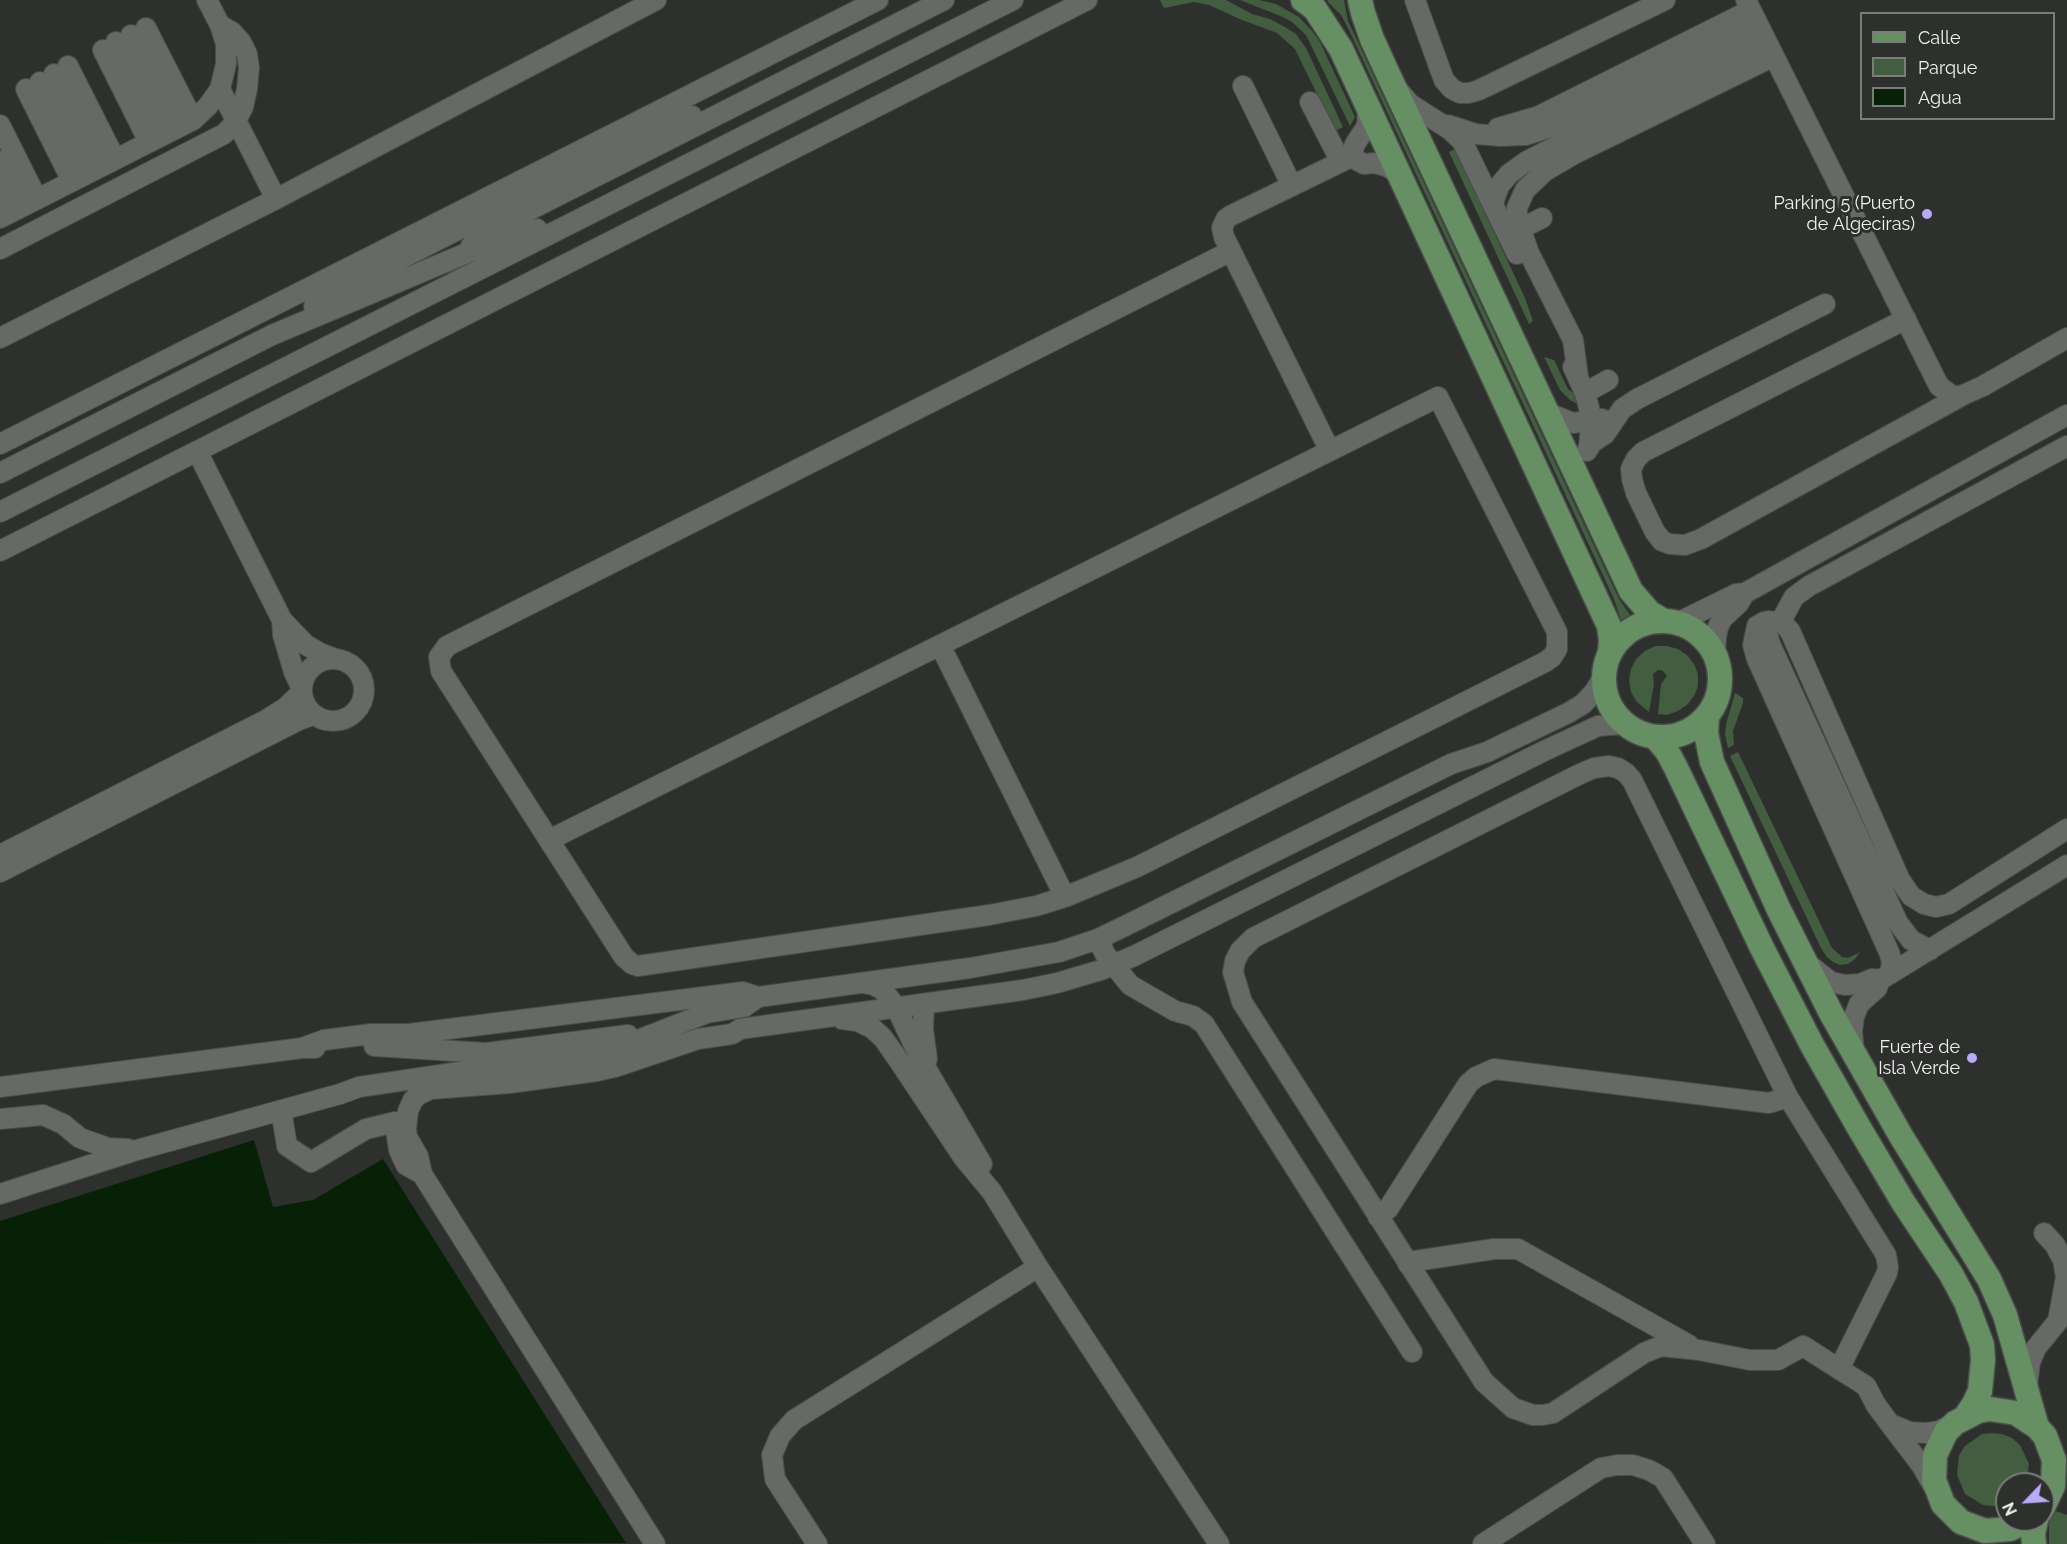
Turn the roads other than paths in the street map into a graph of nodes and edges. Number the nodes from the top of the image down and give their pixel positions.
1 (207, 0) edge
2 (656, 0) edge
3 (878, 0) edge
4 (945, 0) edge
5 (1013, 0) edge
6 (1087, 0) edge
7 (1303, 0) edge
8 (1360, 0) edge
9 (1415, 0) edge
10 (1665, 0) edge
11 (220, 25) junction
12 (1759, 27) edge
13 (1388, 74) junction
14 (1243, 86) dead end
15 (220, 89) junction
16 (1310, 102) dead end
17 (1368, 108) junction
18 (724, 111) junction
19 (236, 121) junction
20 (1438, 121) junction
21 (0, 125) edge
22 (170, 132) junction
23 (1346, 160) junction
24 (0, 161) edge
25 (93, 170) junction
26 (1399, 174) junction
27 (1283, 190) junction
28 (0, 195) edge
29 (276, 199) junction
30 (1492, 203) junction
31 (17, 209) edge
32 (600, 209) junction
33 (1542, 218) dead end
34 (1520, 229) junction
35 (0, 249) edge
36 (1230, 251) junction
37 (460, 256) junction
38 (427, 296) junction
39 (1825, 304) dead end
40 (1906, 319) junction
41 (272, 335) junction
42 (0, 338) edge
43 (2067, 338) edge
44 (1608, 380) dead end
45 (1581, 385) junction
46 (1963, 396) junction
47 (1548, 413) junction
48 (2067, 415) edge
49 (1614, 419) junction
50 (1591, 421) junction
51 (0, 444) edge
52 (2067, 446) edge
53 (1589, 448) junction
54 (197, 451) junction
55 (1330, 451) junction
56 (0, 473) edge
57 (1584, 489) junction
58 (0, 512) edge
59 (0, 551) edge
60 (1745, 593) junction
61 (282, 620) junction
62 (1775, 621) junction
63 (1670, 622) junction
64 (940, 645) junction
65 (1610, 652) junction
66 (1716, 656) junction
67 (336, 659) junction
68 (1603, 677) junction
69 (302, 691) junction
70 (313, 715) junction
71 (1707, 718) junction
72 (1624, 724) junction
73 (1656, 738) junction
74 (2067, 829) edge
75 (549, 840) junction
76 (0, 855) edge
77 (2067, 865) edge
78 (0, 872) edge
79 (1065, 897) junction
80 (1098, 939) junction
81 (1930, 950) junction
82 (1805, 960) junction
83 (1113, 965) junction
84 (1885, 977) junction
85 (883, 984) junction
86 (758, 997) junction
87 (924, 1004) junction
88 (888, 1009) junction
89 (822, 1018) junction
90 (740, 1029) junction
91 (659, 1031) junction
92 (302, 1048) junction
93 (1855, 1054) junction
94 (596, 1063) junction
95 (911, 1079) junction
96 (933, 1082) junction
97 (0, 1087) edge
98 (418, 1087) junction
99 (1788, 1097) junction
100 (281, 1110) junction
101 (0, 1119) edge
102 (395, 1122) junction
103 (137, 1150) junction
104 (422, 1174) junction
105 (992, 1192) junction
106 (0, 1194) edge
107 (1378, 1217) junction
108 (2044, 1233) dead end
109 (1408, 1264) junction
110 (1038, 1267) junction
111 (2062, 1322) edge
112 (1699, 1350) junction
113 (1412, 1352) dead end
114 (1839, 1369) junction
115 (2026, 1389) junction
116 (1960, 1419) junction
117 (1890, 1424) junction
118 (2041, 1432) junction
119 (2067, 1454) edge
120 (2055, 1472) edge
121 (1937, 1492) junction
122 (1961, 1522) junction
123 (1995, 1532) edge
124 (655, 1544) edge
125 (817, 1544) edge
126 (1219, 1544) edge
127 (1483, 1544) edge
128 (1705, 1544) edge
129 (1982, 1544) edge

1 - 11 street
2 - 29 street
3 - 51 street
4 - 18 street
5 - 32 street
6 - 54 street
7 - 17 main road
8 - 13 main road
9 - 10 street
11 - 15 street
11 - 19 street
12 - 20 street
12 - 30 street
12 - 34 street
12 - 40 street
13 - 20 street
13 - 47 main road
14 - 27 street
15 - 19 street
15 - 22 street
16 - 23 street
17 - 23 street
17 - 26 main road
18 - 37 street
18 - 41 street
19 - 29 street
19 - 35 street
20 - 30 street
21 - 31 street
22 - 22 street
22 - 25 street
23 - 26 street
23 - 27 street
24 - 31 street
25 - 25 street
25 - 31 street
26 - 65 main road
27 - 36 street
28 - 31 street
29 - 42 street
30 - 45 street
32 - 37 street
32 - 38 street
33 - 34 street
34 - 45 street
36 - 55 street
36 - 75 street
37 - 38 street
37 - 41 street
38 - 58 street
39 - 49 street
40 - 46 street
40 - 46 street
41 - 56 street
43 - 46 street
44 - 45 street
45 - 50 street
47 - 50 street
47 - 57 main road
48 - 60 street
49 - 50 street
49 - 53 street
50 - 53 street
52 - 62 street
53 - 57 street
54 - 59 street
54 - 61 street
55 - 64 street
55 - 79 street
57 - 63 main road
60 - 63 street
60 - 66 street
61 - 67 street
61 - 69 street
62 - 74 street
62 - 81 street
62 - 84 street
63 - 65 main road
63 - 66 main road
64 - 75 street
64 - 79 street
65 - 68 main road
66 - 71 main road
67 - 69 street
67 - 70 street
68 - 72 main road
68 - 80 street
69 - 70 street
69 - 76 street
70 - 78 street
71 - 73 main road
71 - 82 main road
72 - 73 main road
72 - 83 street
73 - 116 main road
75 - 79 street
77 - 81 street
80 - 83 street
80 - 85 street
81 - 84 street
82 - 84 street
82 - 93 main road
83 - 87 street
83 - 113 street
84 - 93 street
85 - 86 street
85 - 88 street
86 - 91 street
86 - 92 street
87 - 88 street
87 - 96 street
88 - 89 street
88 - 95 street
88 - 96 street
89 - 90 street
89 - 95 street
90 - 91 street
90 - 94 street
91 - 92 street
91 - 94 street
92 - 97 street
93 - 115 main road
94 - 98 street
95 - 105 street
96 - 105 street
98 - 100 street
98 - 102 street
98 - 104 street
99 - 107 street
99 - 107 street
99 - 114 street
100 - 102 street
100 - 103 street
101 - 103 street
102 - 104 street
103 - 106 street
104 - 124 street
105 - 110 street
107 - 109 street
108 - 111 street
109 - 112 street
109 - 112 street
110 - 125 street
110 - 126 street
111 - 115 street
112 - 114 street
114 - 117 street
115 - 118 main road
116 - 117 street
116 - 118 main road
116 - 121 main road
117 - 121 street
118 - 119 street
118 - 120 main road
121 - 122 main road
122 - 123 main road
122 - 129 main road
127 - 128 street

